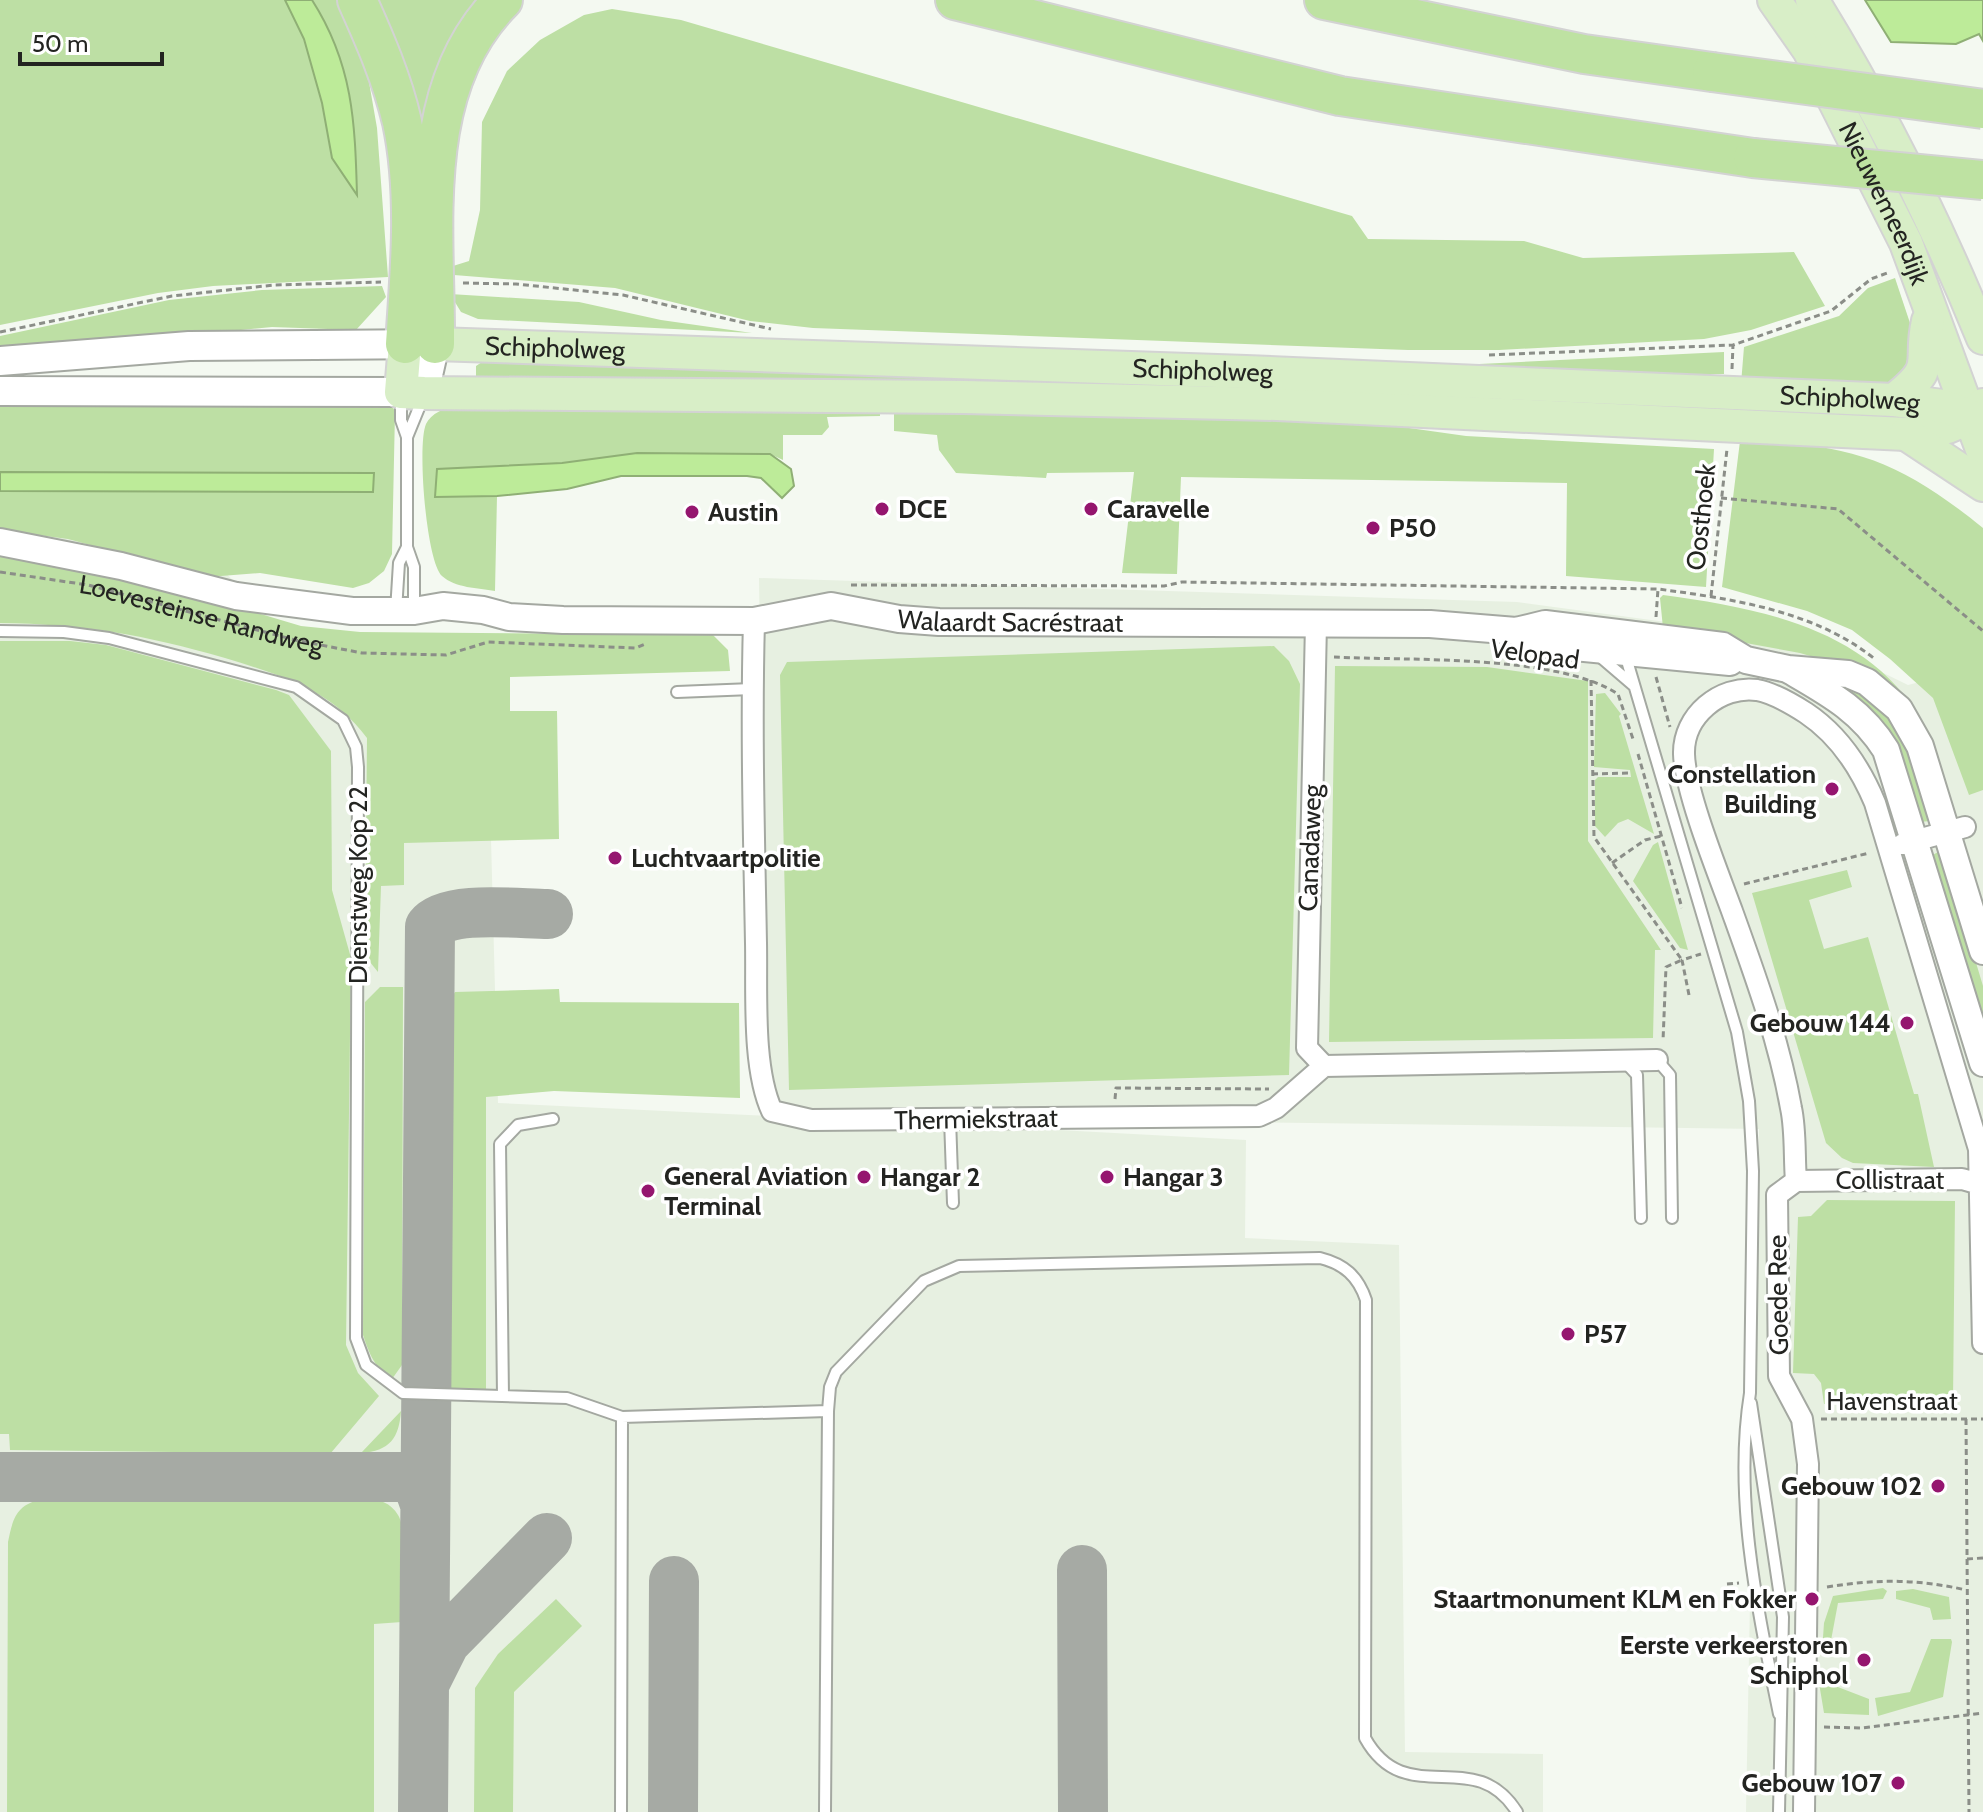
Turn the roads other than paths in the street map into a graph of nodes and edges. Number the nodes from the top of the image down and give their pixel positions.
1 (357, 0) edge
2 (503, 0) edge
3 (955, 0) edge
4 (1325, 0) edge
5 (1774, 0) edge
6 (1812, 0) edge
7 (1983, 109) edge
8 (1983, 180) edge
9 (1929, 314) junction
10 (1983, 338) edge
11 (420, 344) junction
12 (0, 361) edge
13 (0, 391) edge
14 (412, 392) junction
15 (1894, 400) junction
16 (1978, 414) edge
17 (1906, 434) junction
18 (407, 437) junction
19 (1983, 452) edge
20 (1983, 485) edge
21 (0, 542) edge
22 (407, 547) junction
23 (405, 611) junction
24 (754, 621) junction
25 (1316, 623) junction
26 (0, 631) edge
27 (1516, 631) junction
28 (1618, 641) junction
29 (1591, 648) junction
30 (1788, 669) junction
31 (1633, 685) junction
32 (752, 689) junction
33 (677, 692) dead end
34 (1956, 830) junction
35 (1916, 840) junction
36 (1888, 848) junction
37 (1983, 951) edge
38 (1660, 1053) joint
39 (1624, 1061) junction
40 (1983, 1063) edge
41 (1324, 1066) junction
42 (553, 1119) dead end
43 (950, 1119) junction
44 (1796, 1181) junction
45 (1982, 1185) edge
46 (953, 1203) dead end
47 (1641, 1218) dead end
48 (1672, 1218) dead end
49 (1983, 1343) edge
50 (1750, 1393) junction
51 (503, 1396) junction
52 (828, 1411) junction
53 (622, 1417) junction
54 (1779, 1714) junction
55 (621, 1812) edge
56 (825, 1812) edge
57 (1517, 1812) edge
58 (1779, 1812) edge
59 (1804, 1812) edge

1 - 11 highway
2 - 11 highway
3 - 8 highway, bridge
4 - 7 highway, bridge
5 - 9 main road, Nieuwemeerdijk
6 - 10 main road, Nieuwemeerdijk
9 - 15 main road
9 - 16 main road, Nieuwemeerdijk
11 - 12 main road, Schipholweg
11 - 14 main road
11 - 15 main road, Schipholweg
13 - 14 main road, Schipholweg
14 - 17 main road, Schipholweg
14 - 18 lane
14 - 18 lane
15 - 16 main road, Schipholweg
16 - 17 main road, Schipholweg
16 - 19 main road, Nieuwemeerdijk
17 - 20 main road
18 - 22 lane
21 - 23 street, Loevesteinse Randweg
22 - 23 lane
22 - 23 lane
23 - 24 street, Walaardt Sacréstraat
24 - 25 street, Walaardt Sacréstraat
24 - 32 street, Thermiekstraat
25 - 27 street, Walaardt Sacréstraat
25 - 41 street, Canadaweg
26 - 51 lane, Dienstweg Kop 22
27 - 28 street, Walaardt Sacréstraat
27 - 29 street, Walaardt Sacréstraat
28 - 29 street, Walaardt Sacréstraat
28 - 30 street
28 - 31 lane
29 - 31 lane
30 - 34 street
30 - 35 street
31 - 50 lane
32 - 33 lane
32 - 43 street, Thermiekstraat
34 - 35 street
34 - 37 street
35 - 36 street
35 - 40 street
36 - 44 street
36 - 45 street
38 - 39 street
38 - 48 lane
39 - 41 street
39 - 47 lane
41 - 43 street, Thermiekstraat
42 - 51 lane
43 - 46 lane
44 - 45 street, Collistraat
44 - 59 street, Goede Ree
45 - 49 street
50 - 54 lane
50 - 54 lane
51 - 53 lane
52 - 53 lane
52 - 56 lane
52 - 57 lane
53 - 55 lane
54 - 58 lane

